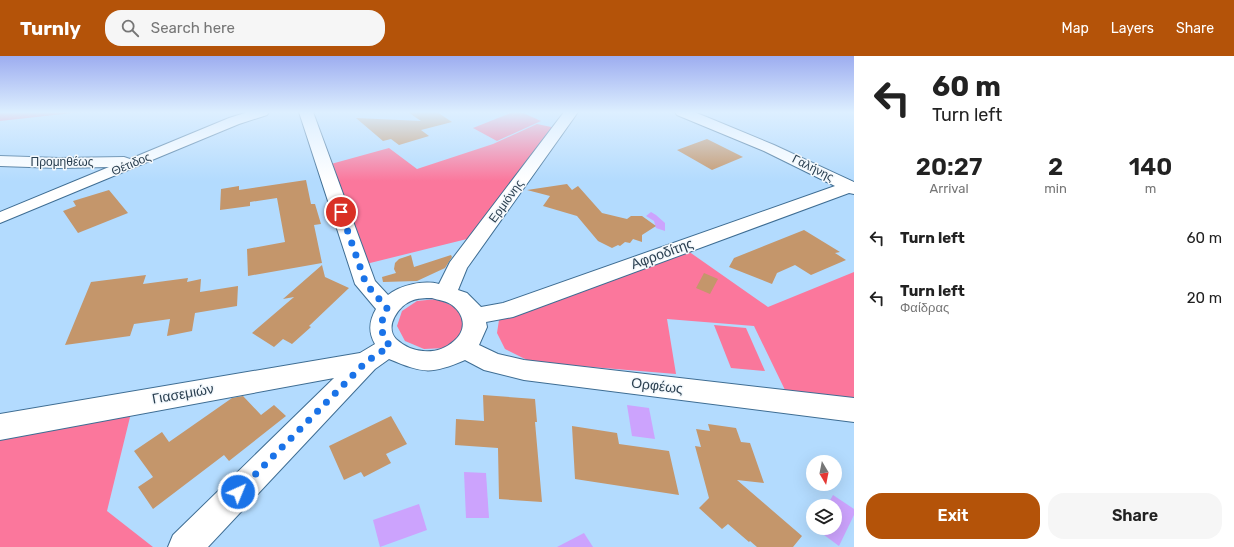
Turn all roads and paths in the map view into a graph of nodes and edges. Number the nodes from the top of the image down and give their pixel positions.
1 (201, 135) edge
2 (314, 135) edge
3 (555, 135) edge
4 (742, 135) edge
5 (7, 161) edge
6 (136, 162) junction
7 (72, 188) junction
8 (852, 188) edge
9 (0, 218) edge
10 (446, 292) junction
11 (387, 308) junction
12 (474, 316) junction
13 (390, 346) junction
14 (464, 349) junction
15 (366, 362) junction
16 (854, 410) edge
17 (0, 427) edge
18 (185, 547) edge

1 - 6 street, Θέτιδος
2 - 11 street
3 - 10 street, Ερμιόνης
4 - 8 street, Γαλήνης
5 - 6 street, Προμηθέως
5 - 7 street, Προμηθέως
6 - 7 street, Θέτιδος
7 - 9 street, Θέτιδος
8 - 12 street, Αφροδίτης
10 - 11 street
10 - 12 street
11 - 13 street
12 - 14 street
13 - 14 street
13 - 15 street
14 - 16 street, Ορφέως
15 - 17 street, Γιασεμιών
15 - 18 street

